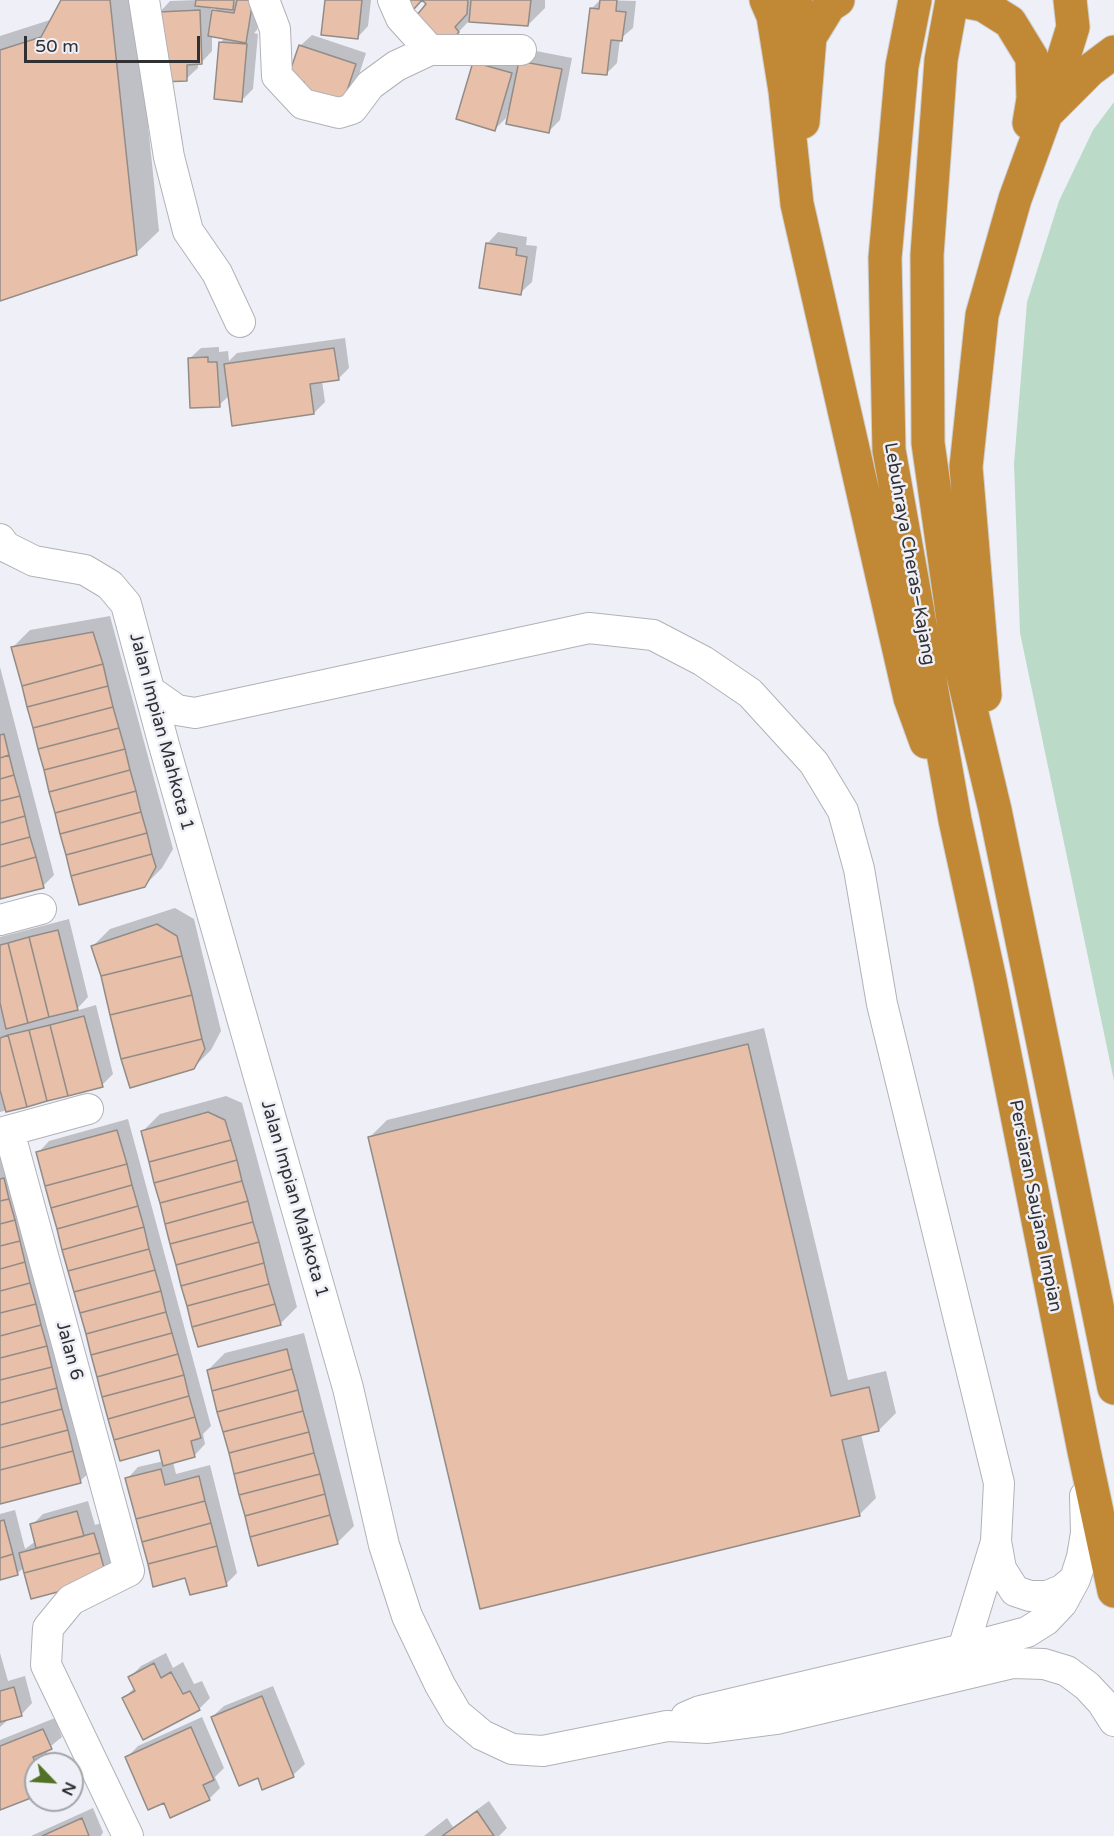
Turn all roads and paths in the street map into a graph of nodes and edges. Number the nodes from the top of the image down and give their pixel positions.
1 (144, 0) edge
2 (264, 0) edge
3 (393, 0) edge
4 (766, 0) edge
5 (796, 0) edge
6 (838, 0) edge
7 (915, 0) edge
8 (952, 0) edge
9 (957, 0) edge
10 (1070, 0) edge
11 (430, 50) junction
12 (521, 50) dead end
13 (1114, 52) edge
14 (785, 91) junction
15 (1046, 114) junction
16 (1015, 199) junction
17 (797, 204) junction
18 (240, 322) dead end
19 (0, 539) edge
20 (150, 691) junction
21 (195, 713) junction
22 (164, 746) junction
23 (995, 810) junction
24 (955, 820) junction
25 (41, 909) dead end
26 (0, 920) edge
27 (88, 1109) dead end
28 (5, 1132) edge
29 (1114, 1388) edge
30 (1084, 1451) junction
31 (996, 1541) junction
32 (1075, 1580) junction
33 (1114, 1591) edge
34 (965, 1662) junction
35 (1114, 1721) edge
36 (128, 1836) edge

1 - 18 street
2 - 11 street
3 - 11 street
4 - 14 highway
5 - 14 highway
6 - 17 highway
7 - 24 highway, Lebuhraya Cheras–Kajang
8 - 23 highway, Lebuhraya Cheras–Kajang
9 - 16 highway
10 - 15 highway
11 - 12 street
13 - 15 highway
14 - 17 highway
15 - 16 highway
16 - 23 highway
17 - 24 highway
19 - 20 street, Jalan Impian Mahkota 1
20 - 21 street
20 - 22 street, Jalan Impian Mahkota 1
21 - 22 street
21 - 31 street
22 - 34 street, Jalan Impian Mahkota 1
23 - 29 highway
24 - 30 highway, Persiaran Saujana Impian
25 - 26 street
27 - 28 street
28 - 36 street, Jalan 6
30 - 32 street
30 - 33 highway, Persiaran Saujana Impian
31 - 32 street
31 - 34 street
32 - 34 street
34 - 35 street

